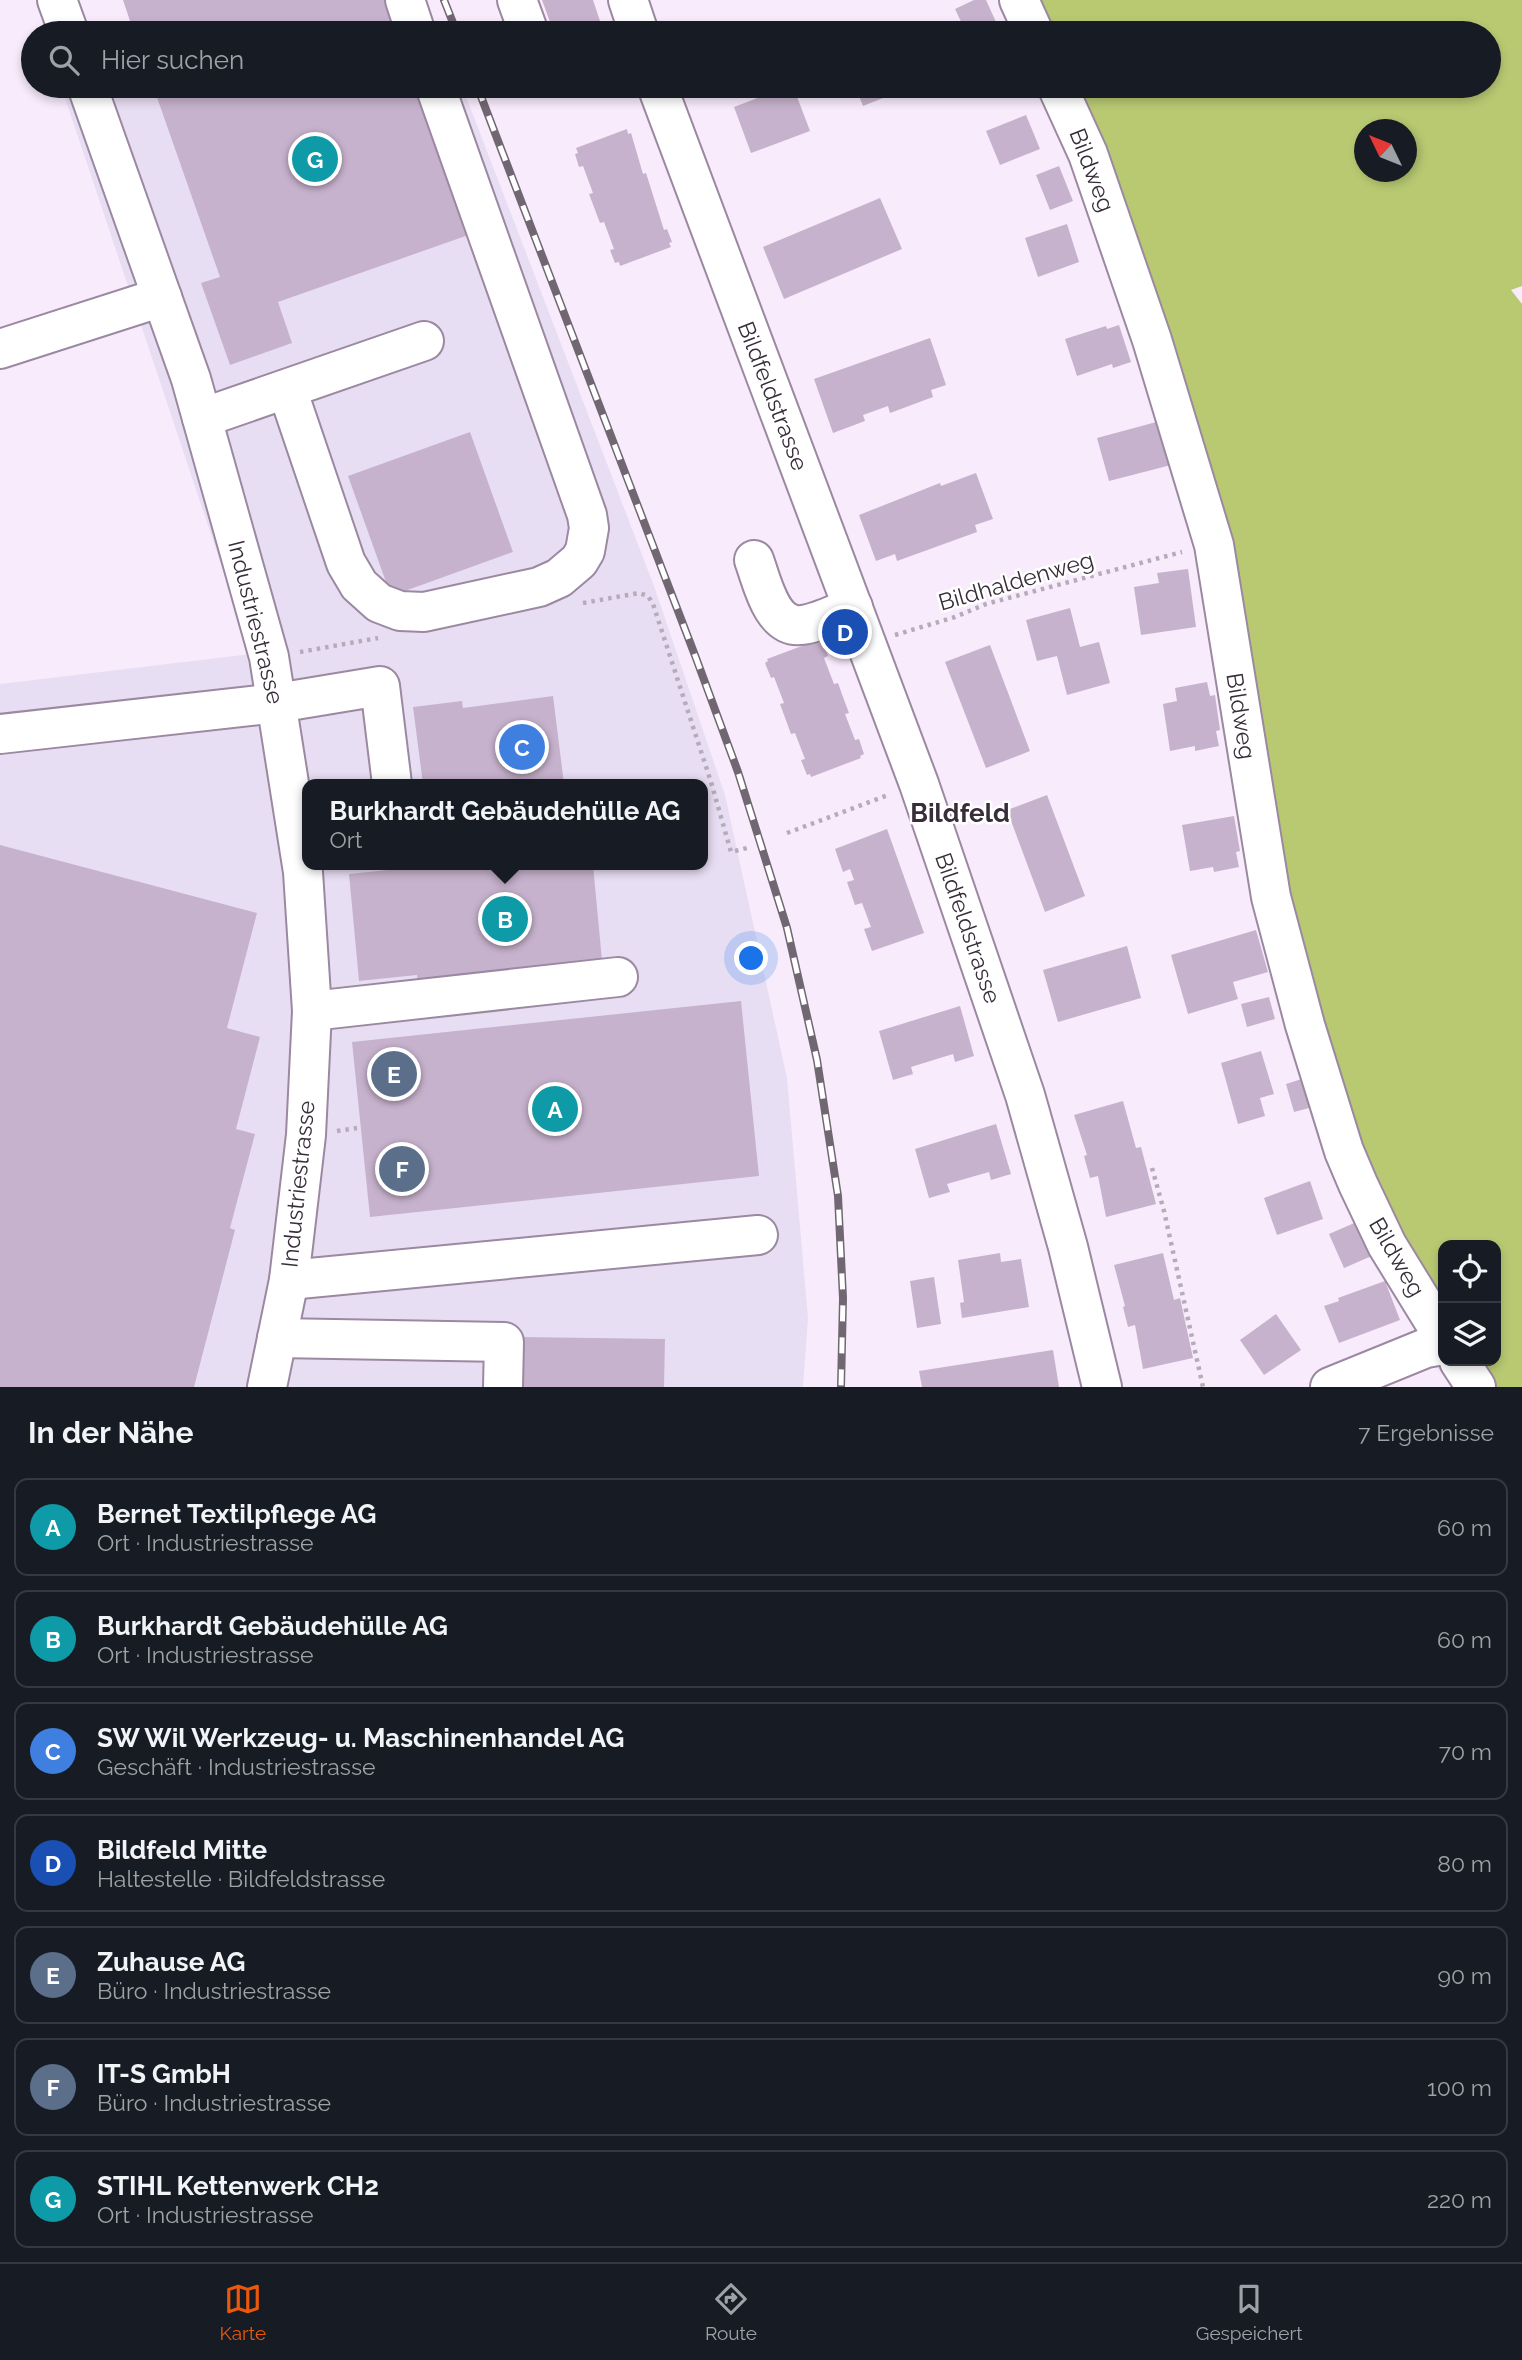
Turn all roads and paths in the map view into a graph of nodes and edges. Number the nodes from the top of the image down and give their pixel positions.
1 (57, 0) edge
2 (405, 0) edge
3 (517, 0) edge
4 (628, 0) edge
5 (1019, 0) edge
6 (65, 21) edge
7 (412, 21) edge
8 (525, 21) edge
9 (635, 21) edge
10 (1029, 21) edge
11 (92, 98) edge
12 (439, 98) edge
13 (671, 98) edge
14 (1062, 98) edge
15 (162, 297) junction
16 (424, 341) dead end
17 (0, 349) edge
18 (288, 389) junction
19 (202, 418) junction
20 (1175, 554) dead end
21 (754, 560) dead end
22 (571, 605) dead end
23 (853, 607) junction
24 (379, 638) dead end
25 (868, 644) junction
26 (269, 657) junction
27 (277, 704) junction
28 (0, 734) edge
29 (391, 779) edge
30 (880, 798) dead end
31 (787, 833) dead end
32 (302, 834) edge
33 (747, 848) dead end
34 (303, 870) edge
35 (618, 977) dead end
36 (312, 1011) junction
37 (1152, 1168) dead end
38 (758, 1235) dead end
39 (289, 1280) junction
40 (1438, 1328) edge
41 (277, 1338) junction
42 (1438, 1346) edge
43 (1462, 1366) edge
44 (267, 1387) edge
45 (503, 1387) edge
46 (1102, 1387) edge
47 (1203, 1387) edge
48 (1330, 1387) edge
49 (1476, 1387) edge

1 - 6 street
2 - 7 street
3 - 8 street
4 - 9 street
5 - 10 street
11 - 15 street, Industriestrasse
12 - 18 street
13 - 23 street, Bildfeldstrasse
14 - 40 street, Bildweg
15 - 17 street
15 - 19 street, Industriestrasse
16 - 18 street
18 - 19 street
19 - 26 street, Industriestrasse
20 - 25 path, Bildhaldenweg
21 - 23 street
22 - 33 path
23 - 25 street, Bildfeldstrasse
24 - 26 path
25 - 46 street, Bildfeldstrasse
26 - 27 street, Industriestrasse
27 - 28 street
27 - 29 street
27 - 32 street, Industriestrasse
30 - 31 path
34 - 36 street, Industriestrasse
35 - 36 street
36 - 39 street, Industriestrasse
37 - 47 path
38 - 39 street
39 - 41 street, Industriestrasse
41 - 44 street, Industriestrasse
41 - 45 street
42 - 48 street
43 - 49 street

